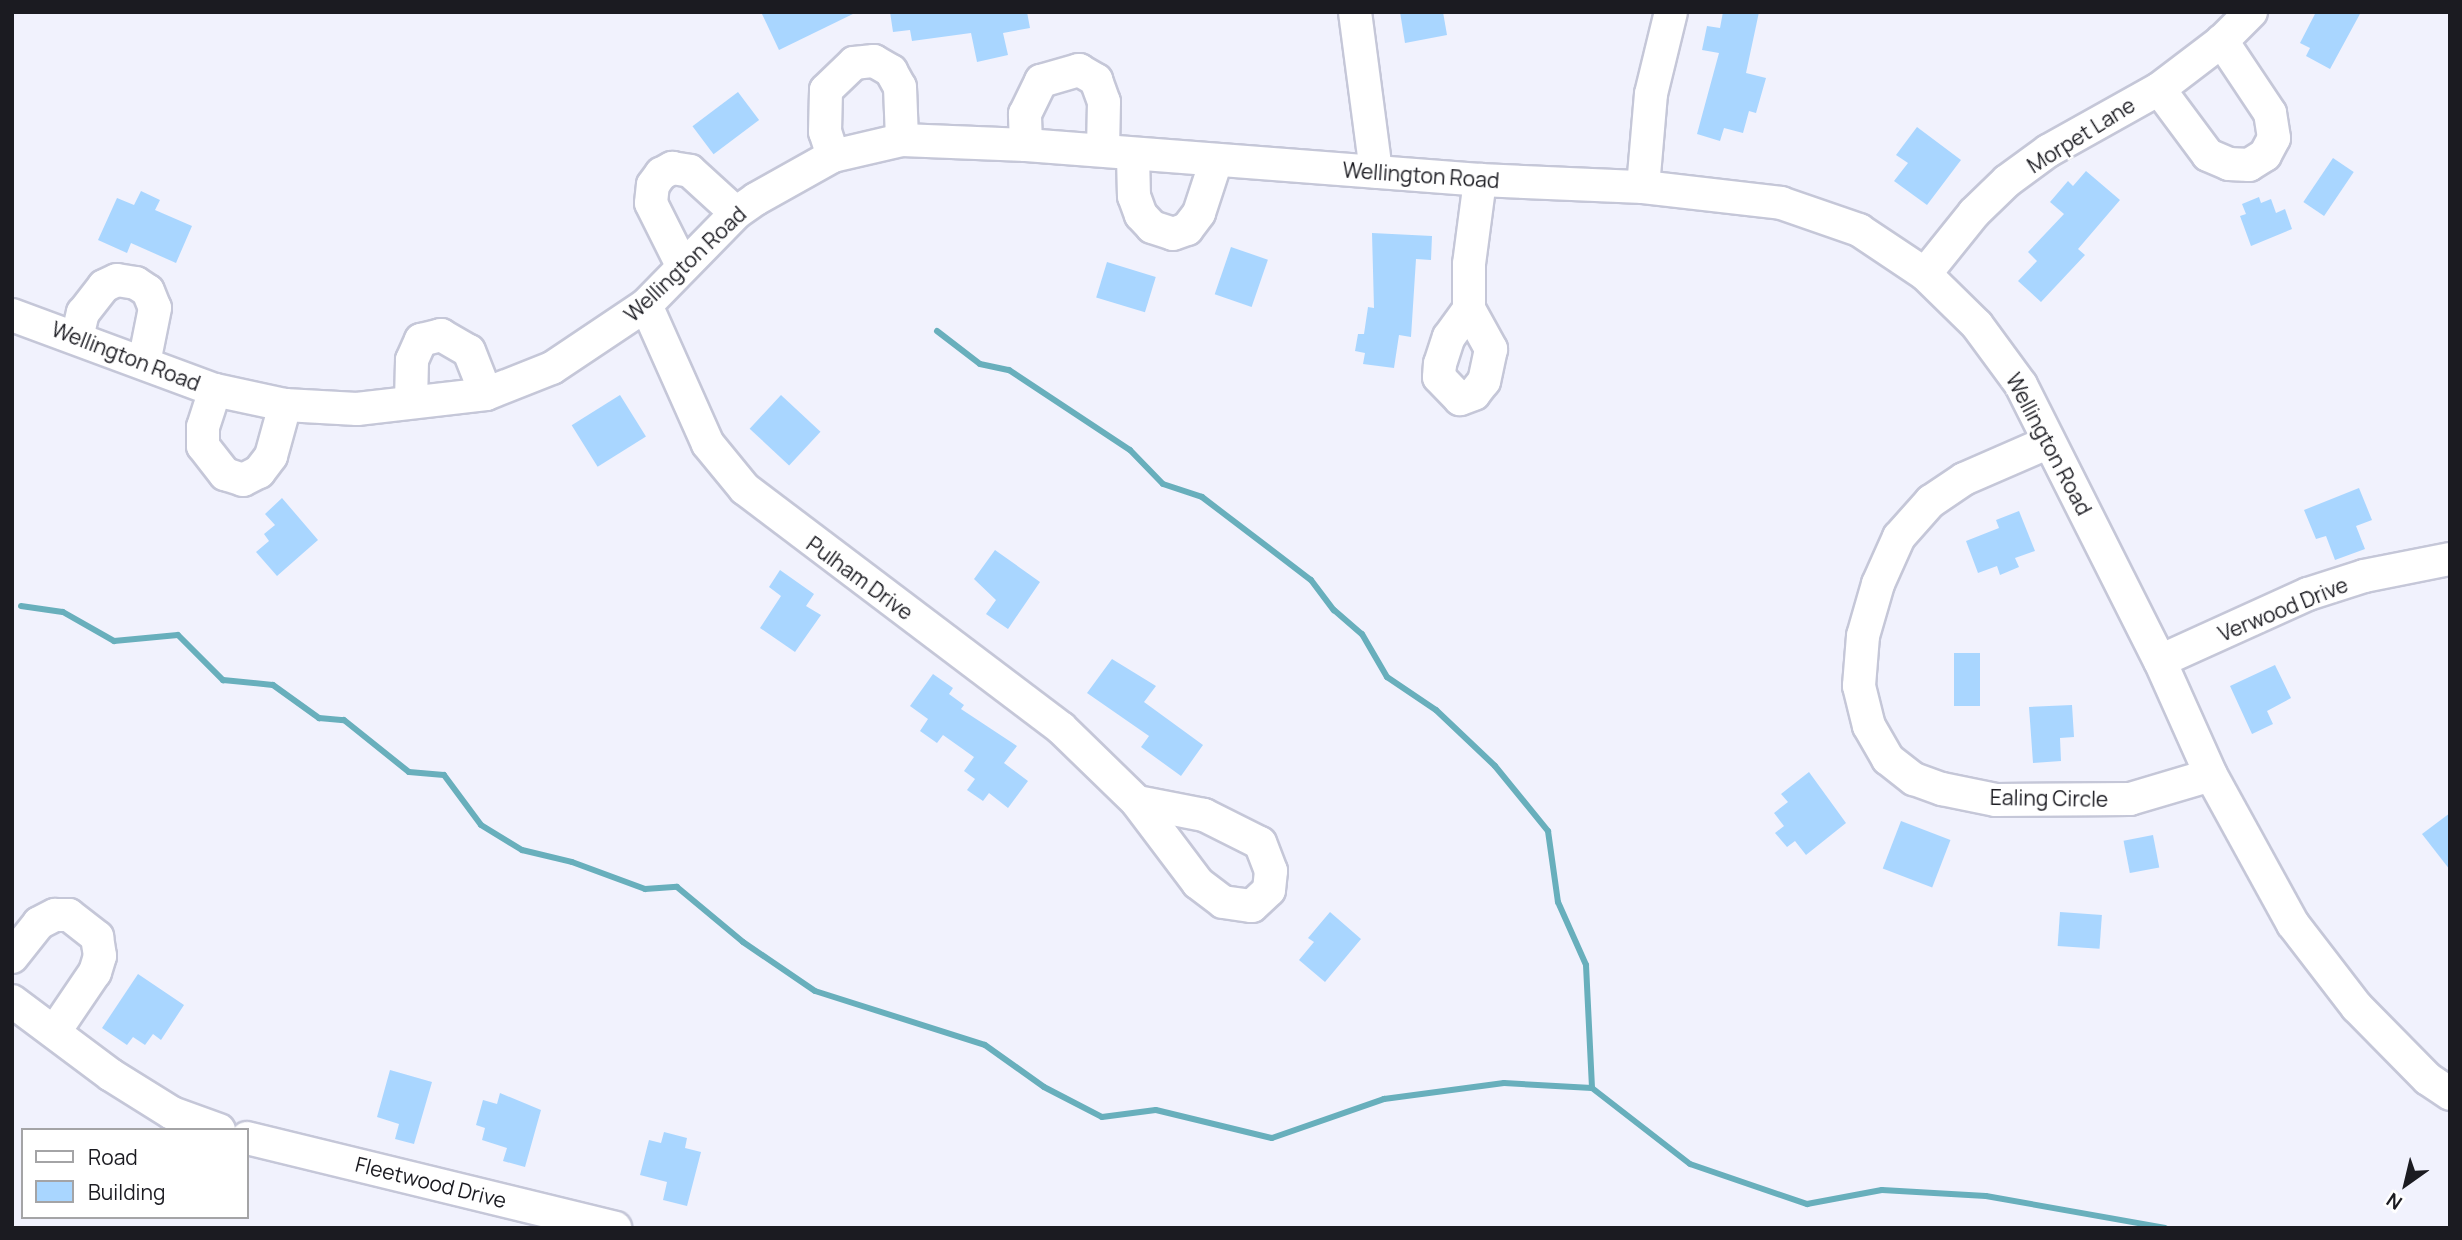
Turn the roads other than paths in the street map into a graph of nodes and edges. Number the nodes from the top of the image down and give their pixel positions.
1 (1355, 12) edge
2 (1671, 12) edge
3 (2251, 12) edge
4 (2222, 41) junction
5 (2159, 89) junction
6 (902, 140) junction
7 (1026, 145) junction
8 (1118, 153) junction
9 (833, 156) junction
10 (1216, 161) junction
11 (1376, 172) junction
12 (1480, 180) junction
13 (1643, 187) junction
14 (736, 213) junction
15 (682, 265) junction
16 (1925, 274) junction
17 (646, 305) junction
18 (1469, 309) dead end
19 (12, 315) edge
20 (77, 338) junction
21 (144, 363) junction
22 (215, 390) junction
23 (486, 394) junction
24 (411, 402) junction
25 (285, 405) junction
26 (2049, 442) junction
27 (2450, 559) edge
28 (2160, 661) junction
29 (2211, 775) junction
30 (1137, 802) dead end
31 (12, 957) edge
32 (12, 1002) edge
33 (55, 1031) junction
34 (2450, 1094) edge
35 (213, 1128) edge
36 (248, 1138) edge
37 (552, 1220) edge
38 (615, 1228) edge

1 - 11 street
2 - 13 street
3 - 4 street, Morpet Lane
4 - 5 street, Morpet Lane
4 - 5 street
5 - 16 street, Morpet Lane
6 - 7 street, Wellington Road
6 - 9 street, Wellington Road
6 - 9 street
7 - 8 street, Wellington Road
7 - 8 street
8 - 10 street, Wellington Road
8 - 10 street
9 - 14 street, Wellington Road
10 - 11 street, Wellington Road
11 - 12 street, Wellington Road
12 - 13 street, Wellington Road
12 - 18 street
13 - 16 street, Wellington Road
14 - 15 street, Wellington Road
14 - 15 street
15 - 17 street, Wellington Road
16 - 26 street, Wellington Road
17 - 23 street, Wellington Road
17 - 30 street, Pulham Drive
19 - 20 street, Wellington Road
20 - 21 street, Wellington Road
20 - 21 street
21 - 22 street, Wellington Road
22 - 25 street, Wellington Road
22 - 25 street
23 - 24 street, Wellington Road
23 - 24 street
24 - 25 street, Wellington Road
26 - 28 street, Wellington Road
26 - 29 street, Ealing Circle
27 - 28 street, Verwood Drive
28 - 29 street, Wellington Road
29 - 34 street, Wellington Road
31 - 33 street
32 - 33 street
33 - 35 street
36 - 37 street, Fleetwood Drive
37 - 38 street, Fleetwood Drive

